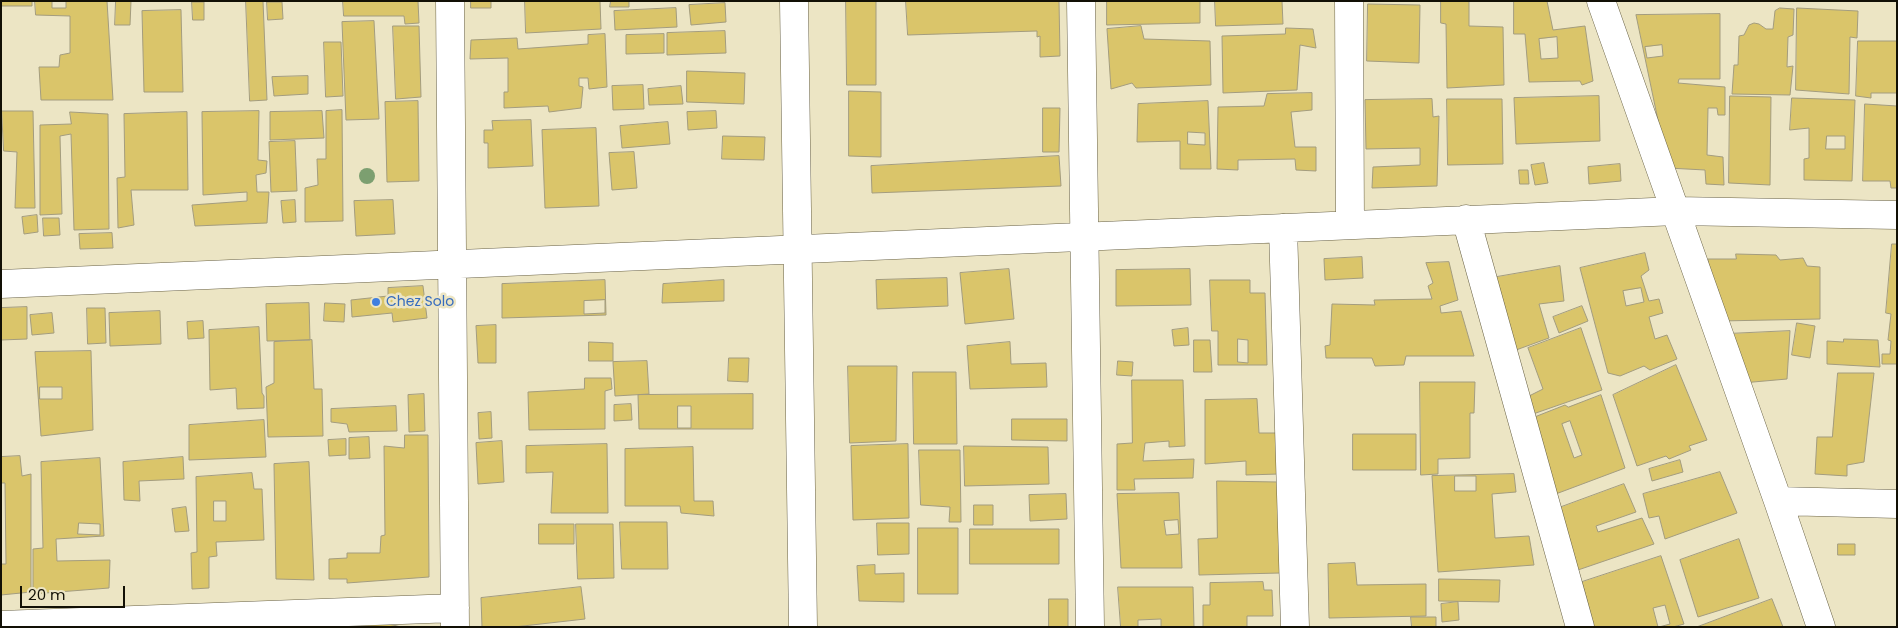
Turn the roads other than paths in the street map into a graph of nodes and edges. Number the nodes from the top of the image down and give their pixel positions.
1 (450, 1) edge
2 (794, 1) edge
3 (1081, 1) edge
4 (1349, 1) edge
5 (1601, 1) edge
6 (1676, 211) junction
7 (1897, 215) edge
8 (1466, 219) junction
9 (1350, 225) junction
10 (1283, 228) junction
11 (1084, 236) junction
12 (797, 248) junction
13 (454, 263) junction
14 (1, 284) edge
15 (1778, 500) junction
16 (1897, 504) edge
17 (455, 617) edge
18 (1, 625) edge
19 (803, 627) edge
20 (1090, 627) edge
21 (1295, 627) edge
22 (1580, 627) edge
23 (1821, 627) edge

1 - 13 street
2 - 12 street
3 - 11 street
4 - 9 street
5 - 6 street
6 - 7 street
6 - 8 street
6 - 15 street
8 - 9 street
8 - 22 street
9 - 10 street
10 - 11 street
10 - 21 street
11 - 12 street
11 - 20 street
12 - 13 street
12 - 19 street
13 - 14 street
13 - 17 street
15 - 16 street
15 - 23 street
17 - 18 street

